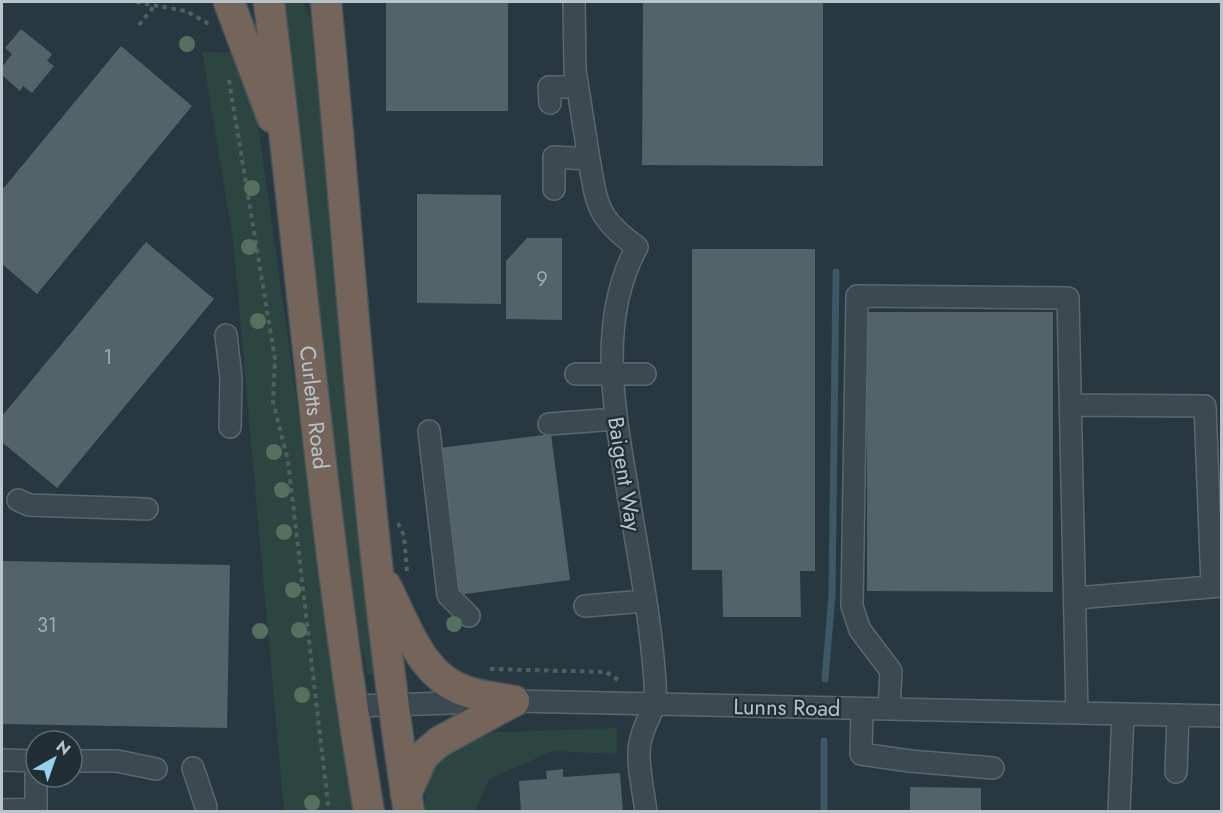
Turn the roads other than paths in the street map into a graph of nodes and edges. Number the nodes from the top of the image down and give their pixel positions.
1 (229, 2) edge
2 (269, 2) edge
3 (326, 2) edge
4 (574, 2) edge
5 (577, 87) junction
6 (550, 103) dead end
7 (288, 159) junction
8 (588, 159) junction
9 (554, 189) dead end
10 (226, 335) dead end
11 (612, 373) junction
12 (576, 374) dead end
13 (645, 374) dead end
14 (1071, 405) junction
15 (616, 419) junction
16 (549, 424) dead end
17 (230, 427) dead end
18 (429, 431) dead end
19 (18, 500) dead end
20 (147, 509) dead end
21 (378, 569) junction
22 (1217, 586) edge
23 (1076, 598) junction
24 (645, 601) junction
25 (585, 606) dead end
26 (469, 616) dead end
27 (514, 701) junction
28 (392, 703) junction
29 (656, 705) junction
30 (353, 706) junction
31 (862, 709) junction
32 (889, 710) junction
33 (1077, 713) junction
34 (1123, 714) junction
35 (1178, 715) junction
36 (1221, 716) edge
37 (2, 760) edge
38 (24, 761) edge
39 (84, 761) edge
40 (193, 768) dead end
41 (993, 768) dead end
42 (156, 769) dead end
43 (1176, 772) dead end
44 (36, 789) edge
45 (408, 803) edge
46 (206, 807) dead end
47 (4, 810) dead end
48 (36, 810) edge
49 (369, 812) edge
50 (646, 812) edge
51 (1119, 812) edge

1 - 7 highway
2 - 7 highway, Curletts Road
3 - 21 highway, Curletts Road
4 - 5 street
5 - 6 street
5 - 8 street
7 - 30 highway, Curletts Road
8 - 9 street
8 - 11 street, Baigent Way
10 - 17 street
11 - 12 street
11 - 13 street
11 - 15 street, Baigent Way
14 - 22 street
14 - 23 street
14 - 32 street
15 - 16 street
15 - 24 street, Baigent Way
18 - 26 street
19 - 20 street
21 - 27 highway
21 - 28 highway, Curletts Road
22 - 23 street
23 - 33 street
24 - 25 street
24 - 29 street, Baigent Way
27 - 28 street, Lunns Road
27 - 29 street, Lunns Road
27 - 45 highway
28 - 30 street, Lunns Road
28 - 45 highway, Curletts Road
29 - 31 street, Lunns Road
29 - 50 street
30 - 49 highway, Curletts Road
31 - 32 street, Lunns Road
31 - 41 street
32 - 33 street, Lunns Road
33 - 34 street, Lunns Road
34 - 35 street, Lunns Road
34 - 51 street
35 - 36 street, Lunns Road
35 - 43 street
37 - 38 street
39 - 42 street
40 - 46 street
44 - 48 street
47 - 48 street

